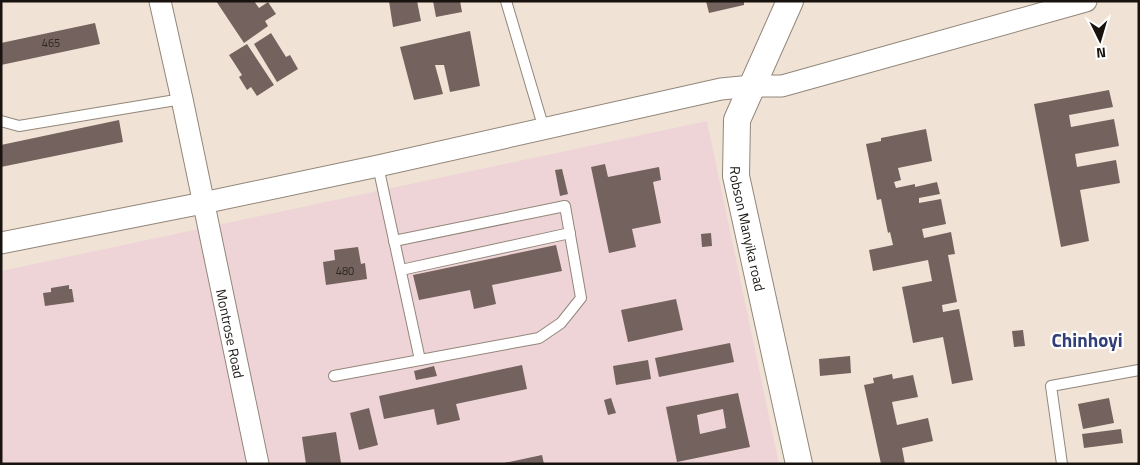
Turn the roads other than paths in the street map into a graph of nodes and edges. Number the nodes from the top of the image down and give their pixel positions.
1 (160, 1) edge
2 (506, 1) edge
3 (790, 1) edge
4 (1086, 1) edge
5 (752, 86) junction
6 (182, 98) junction
7 (1, 121) edge
8 (544, 129) junction
9 (378, 166) junction
10 (204, 203) junction
11 (570, 233) junction
12 (394, 241) junction
13 (1, 243) edge
14 (401, 270) junction
15 (420, 360) junction
16 (1139, 370) edge
17 (334, 376) dead end
18 (258, 464) edge
19 (799, 464) edge
20 (1062, 464) edge

1 - 6 street, Montrose Road
2 - 8 lane
3 - 5 street, Robson Manyika road
4 - 5 street
5 - 8 street
5 - 19 street, Robson Manyika road
6 - 7 lane
6 - 10 street, Montrose Road
8 - 9 street
9 - 10 street
9 - 12 lane
10 - 13 street
10 - 18 street, Montrose Road
11 - 12 lane
11 - 14 lane
11 - 15 lane
12 - 14 lane
14 - 15 lane
15 - 17 lane
16 - 20 lane

